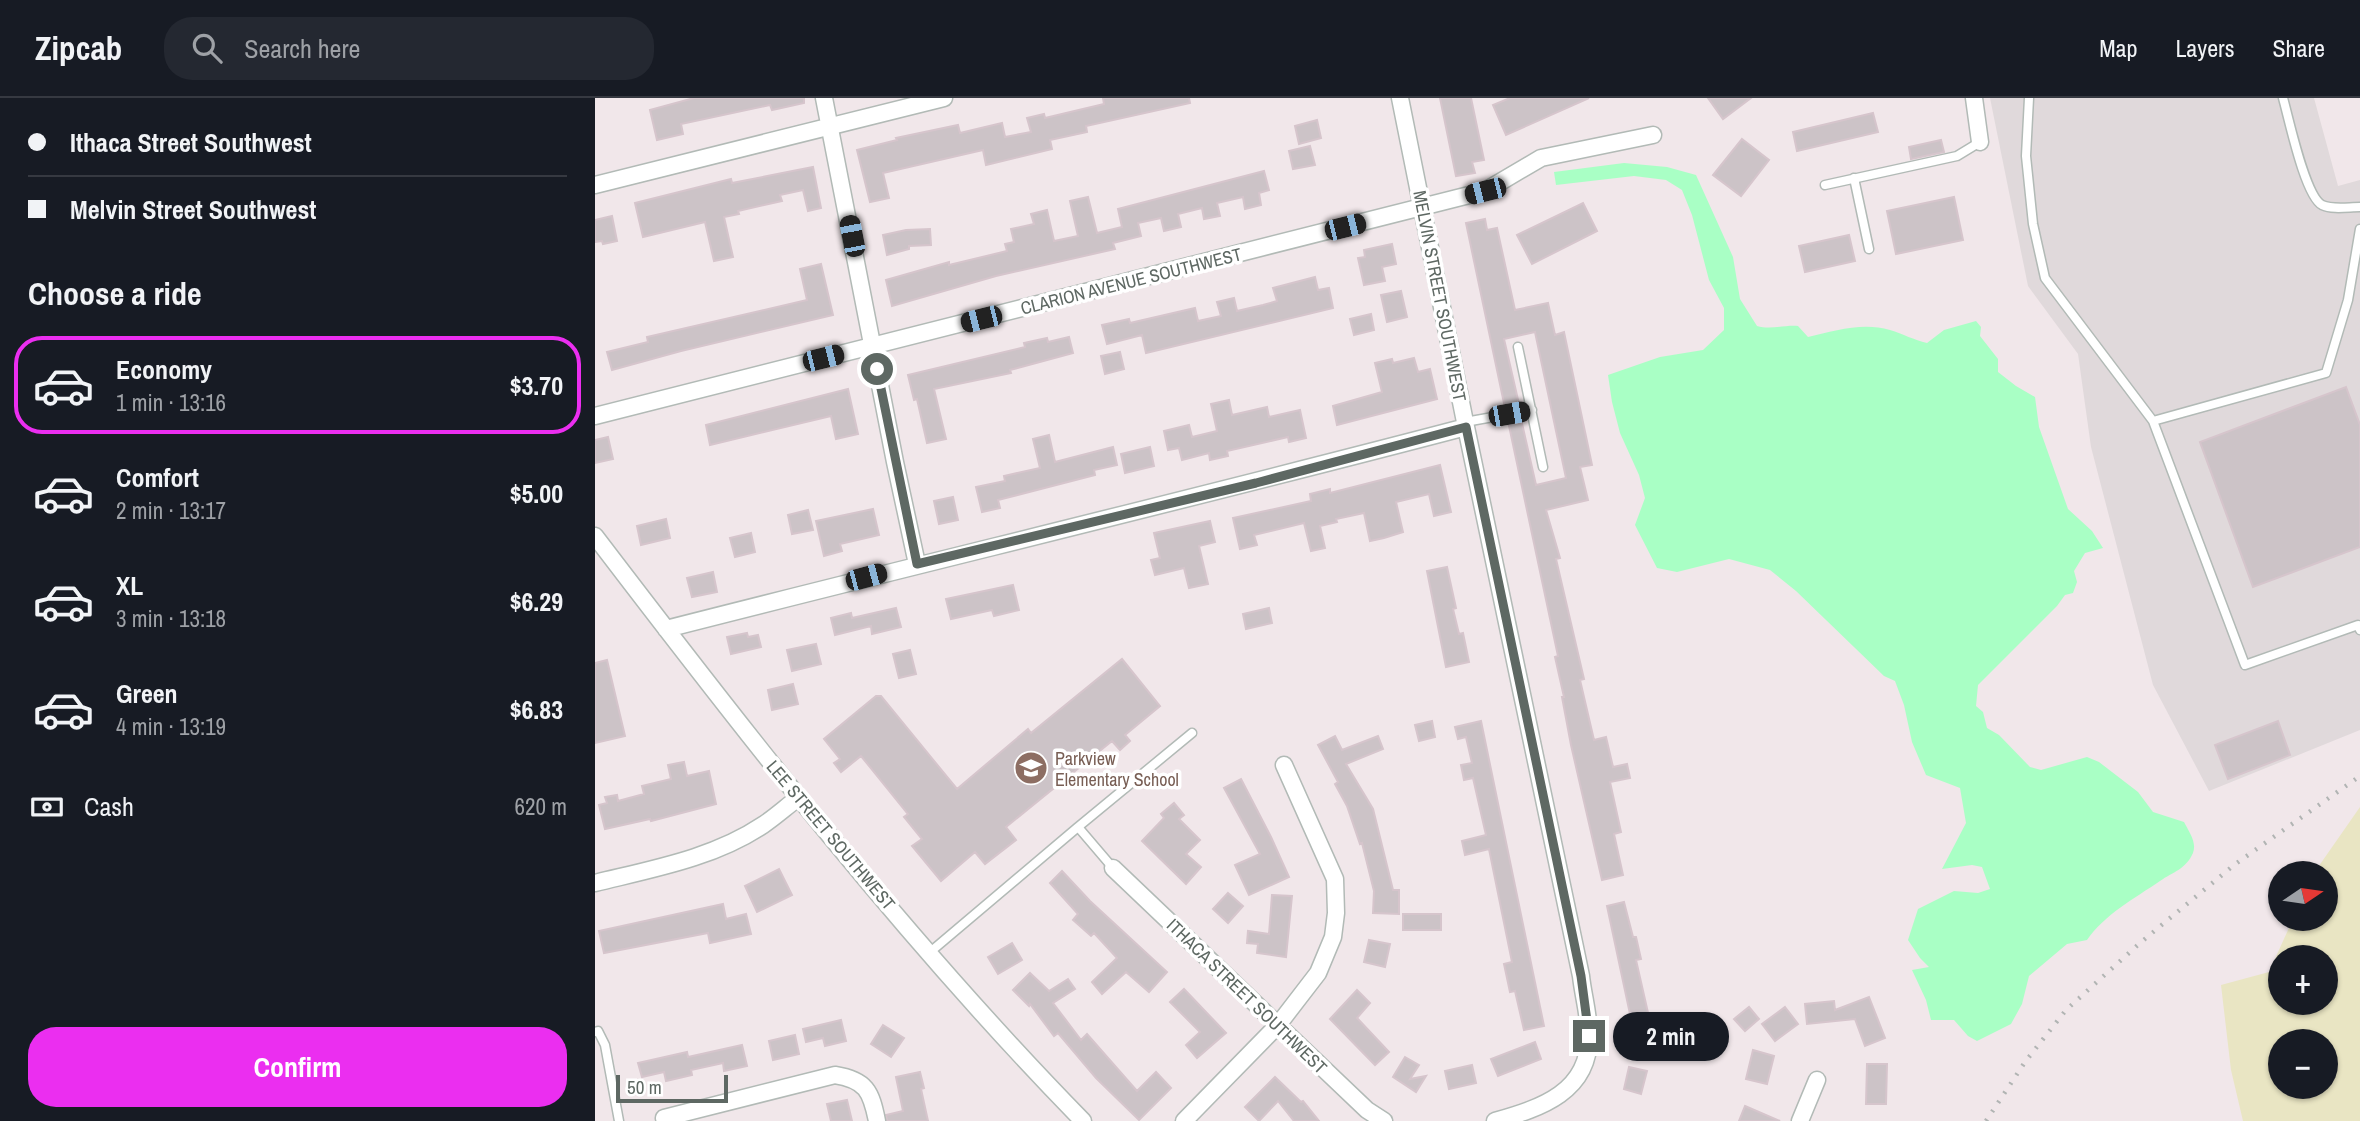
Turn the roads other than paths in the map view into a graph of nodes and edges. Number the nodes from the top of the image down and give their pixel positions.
1 (824, 98) edge
2 (944, 98) edge
3 (1401, 98) edge
4 (1974, 98) edge
5 (2029, 98) edge
6 (2283, 98) edge
7 (830, 126) junction
8 (1653, 135) dead end
9 (1980, 142) joint
10 (1854, 178) junction
11 (595, 185) edge
12 (1825, 185) dead end
13 (1422, 207) junction
14 (2360, 207) edge
15 (2360, 229) edge
16 (1869, 249) dead end
17 (873, 345) junction
18 (1518, 347) dead end
19 (1532, 410) junction
20 (595, 416) edge
21 (2153, 421) junction
22 (1466, 424) junction
23 (1543, 467) dead end
24 (595, 536) edge
25 (917, 564) junction
26 (666, 629) junction
27 (2360, 631) edge
28 (1192, 733) dead end
29 (1284, 765) dead end
30 (798, 799) junction
31 (1078, 827) junction
32 (1113, 868) joint
33 (595, 883) edge
34 (929, 953) junction
35 (1278, 1025) junction
36 (595, 1032) edge
37 (1817, 1080) dead end
38 (664, 1118) dead end
39 (619, 1121) edge
40 (877, 1121) edge
41 (1083, 1121) edge
42 (1184, 1121) edge
43 (1384, 1121) edge
44 (1495, 1121) edge
45 (1800, 1121) edge

1 - 7 street
2 - 7 street
3 - 13 street, MELVIN STREET SOUTHWEST
4 - 9 street
5 - 21 lane
6 - 14 lane
7 - 11 street
7 - 17 street
8 - 13 street, CLARION AVENUE SOUTHWEST
9 - 10 lane
10 - 12 lane
10 - 16 lane
13 - 17 street, CLARION AVENUE SOUTHWEST
13 - 22 street, MELVIN STREET SOUTHWEST
15 - 21 lane
17 - 20 street, CLARION AVENUE SOUTHWEST
17 - 25 street
18 - 19 lane
19 - 22 lane
19 - 23 lane
21 - 27 lane
22 - 25 street
22 - 44 street, MELVIN STREET SOUTHWEST
24 - 26 street, LEE STREET SOUTHWEST
25 - 26 street
26 - 30 street, LEE STREET SOUTHWEST
28 - 31 lane
29 - 35 street
30 - 33 street
30 - 34 street, LEE STREET SOUTHWEST
31 - 32 lane
31 - 34 lane
32 - 35 street, ITHACA STREET SOUTHWEST
34 - 41 street, LEE STREET SOUTHWEST
35 - 42 street
35 - 43 street, ITHACA STREET SOUTHWEST
36 - 39 lane
37 - 45 street
38 - 40 street

